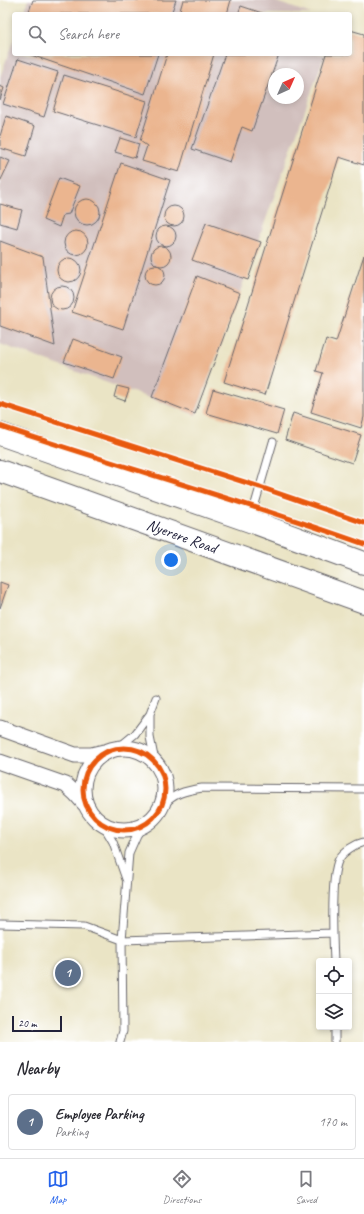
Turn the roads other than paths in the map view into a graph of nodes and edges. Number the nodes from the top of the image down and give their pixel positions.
1 (0, 434) edge
2 (273, 442) dead end
3 (0, 471) edge
4 (250, 521) junction
5 (364, 564) edge
6 (364, 602) edge
7 (156, 698) dead end
8 (150, 714) junction
9 (0, 728) edge
10 (111, 750) junction
11 (0, 762) edge
12 (155, 762) junction
13 (364, 789) edge
14 (85, 804) junction
15 (162, 806) junction
16 (103, 825) junction
17 (143, 826) junction
18 (364, 842) edge
19 (127, 883) junction
20 (0, 924) edge
21 (333, 933) junction
22 (122, 940) junction
23 (334, 958) edge
24 (335, 1030) edge
25 (120, 1042) edge
26 (335, 1042) edge

1 - 4 highway
2 - 4 lane
3 - 6 highway, Nyerere Road
4 - 5 highway
7 - 8 lane
8 - 10 lane
8 - 12 lane
9 - 10 street
10 - 12 street
10 - 14 street
11 - 14 street
12 - 15 street
13 - 15 lane
14 - 16 street
15 - 17 street
16 - 17 street
16 - 19 lane
17 - 19 lane
18 - 21 lane
19 - 22 lane
20 - 22 lane
21 - 22 lane
21 - 23 lane
22 - 25 lane
24 - 26 lane

